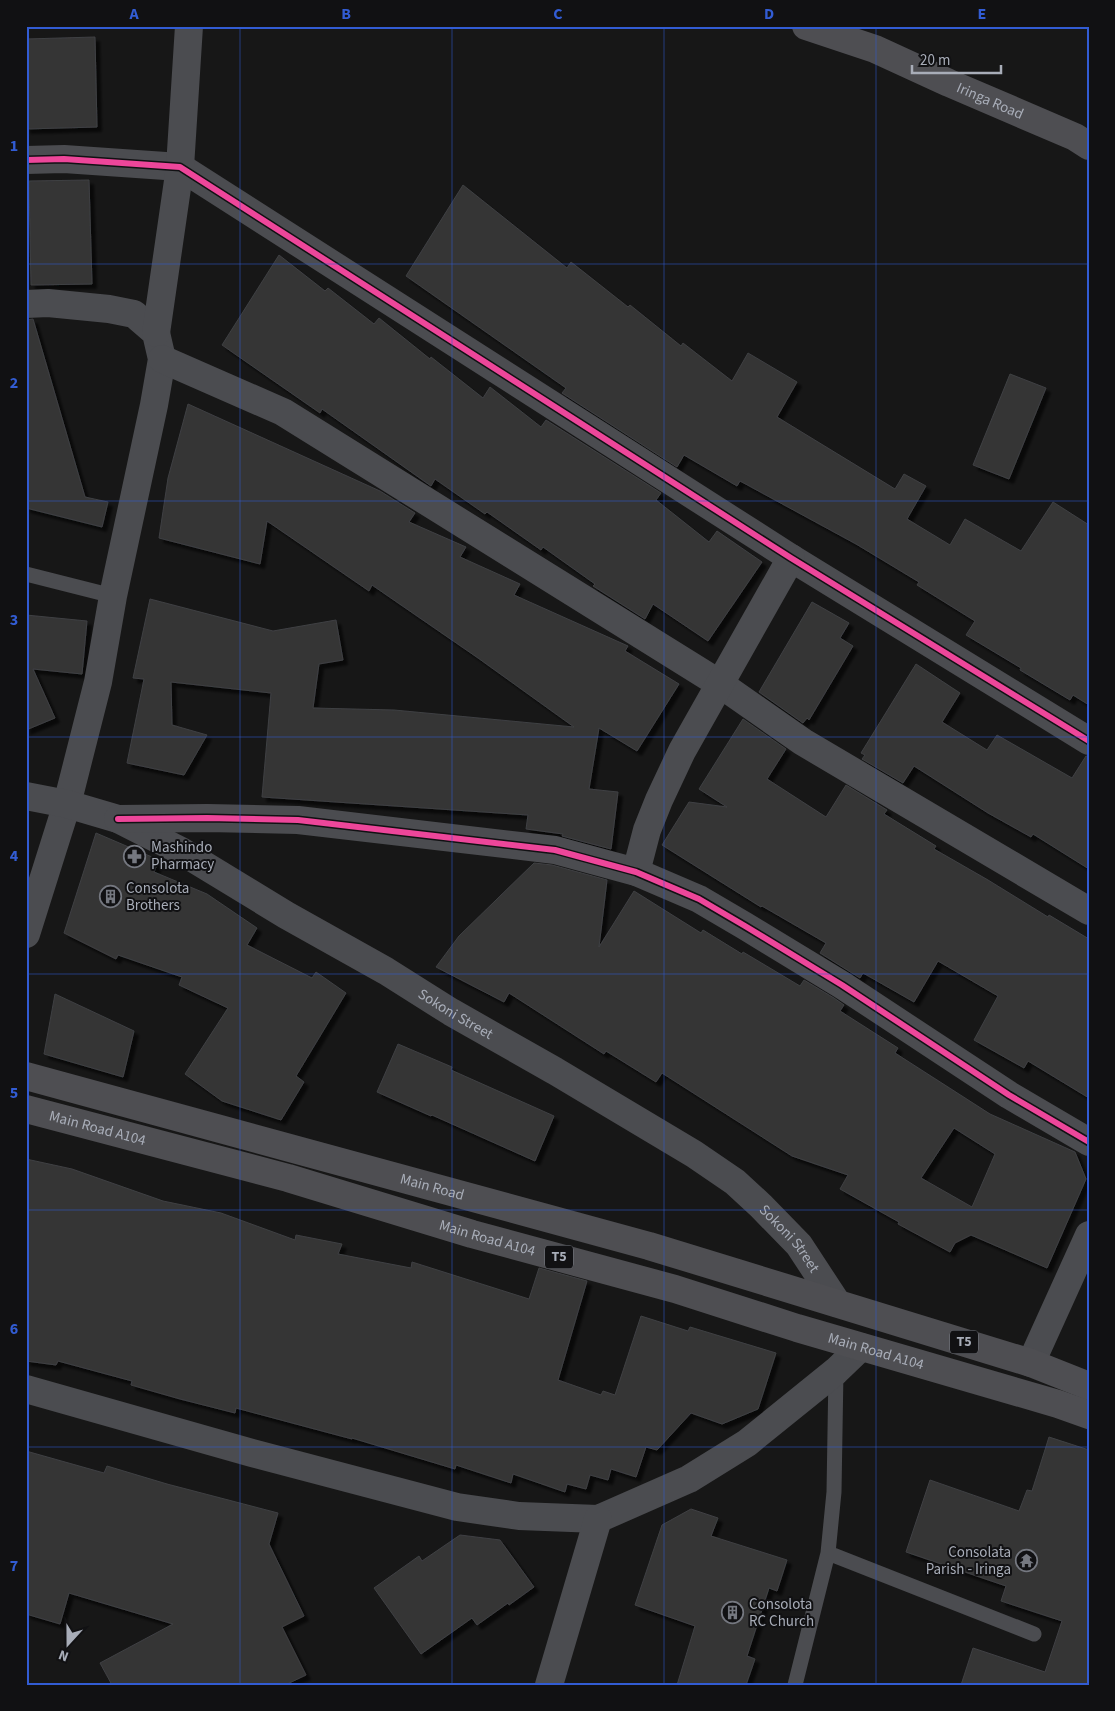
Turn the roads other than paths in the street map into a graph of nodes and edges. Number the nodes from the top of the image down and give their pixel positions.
1 (189, 26) edge
2 (806, 26) edge
3 (1089, 146) edge
4 (26, 160) edge
5 (180, 167) junction
6 (26, 304) edge
7 (156, 333) junction
8 (162, 359) junction
9 (791, 558) junction
10 (26, 574) edge
11 (113, 596) junction
12 (720, 684) junction
13 (1089, 741) edge
14 (26, 796) edge
15 (67, 804) junction
16 (118, 819) junction
17 (636, 872) junction
18 (1089, 910) edge
19 (26, 934) edge
20 (26, 1076) edge
21 (26, 1108) edge
22 (1089, 1142) edge
23 (480, 1200) junction
24 (472, 1234) junction
25 (1089, 1235) edge
26 (838, 1303) junction
27 (861, 1346) junction
28 (1031, 1363) junction
29 (836, 1371) junction
30 (1089, 1386) edge
31 (26, 1389) edge
32 (1089, 1415) edge
33 (598, 1519) junction
34 (828, 1553) junction
35 (1034, 1634) dead end
36 (550, 1685) edge
37 (795, 1685) edge

1 - 5 street
2 - 3 highway, Iringa Road
4 - 5 street
5 - 7 street
5 - 9 street
6 - 7 street
7 - 8 street
8 - 11 street
8 - 12 street
9 - 12 street
9 - 13 street
10 - 11 lane
11 - 15 street
12 - 17 street
12 - 18 street
14 - 15 street, Sokoni Street
15 - 16 street, Sokoni Street
15 - 19 street
16 - 17 street
16 - 26 street, Sokoni Street
17 - 22 street
20 - 23 highway, Main Road / T5
21 - 24 highway, Main Road A104 / T5
23 - 24 highway
23 - 26 highway, Main Road / T5
24 - 27 highway, Main Road A104 / T5
25 - 28 street
26 - 28 highway, T5
27 - 29 street
27 - 32 highway, Main Road A104 / T5
28 - 30 highway, T5
29 - 33 street
29 - 34 lane
31 - 33 street
33 - 36 street
34 - 35 lane
34 - 37 lane

